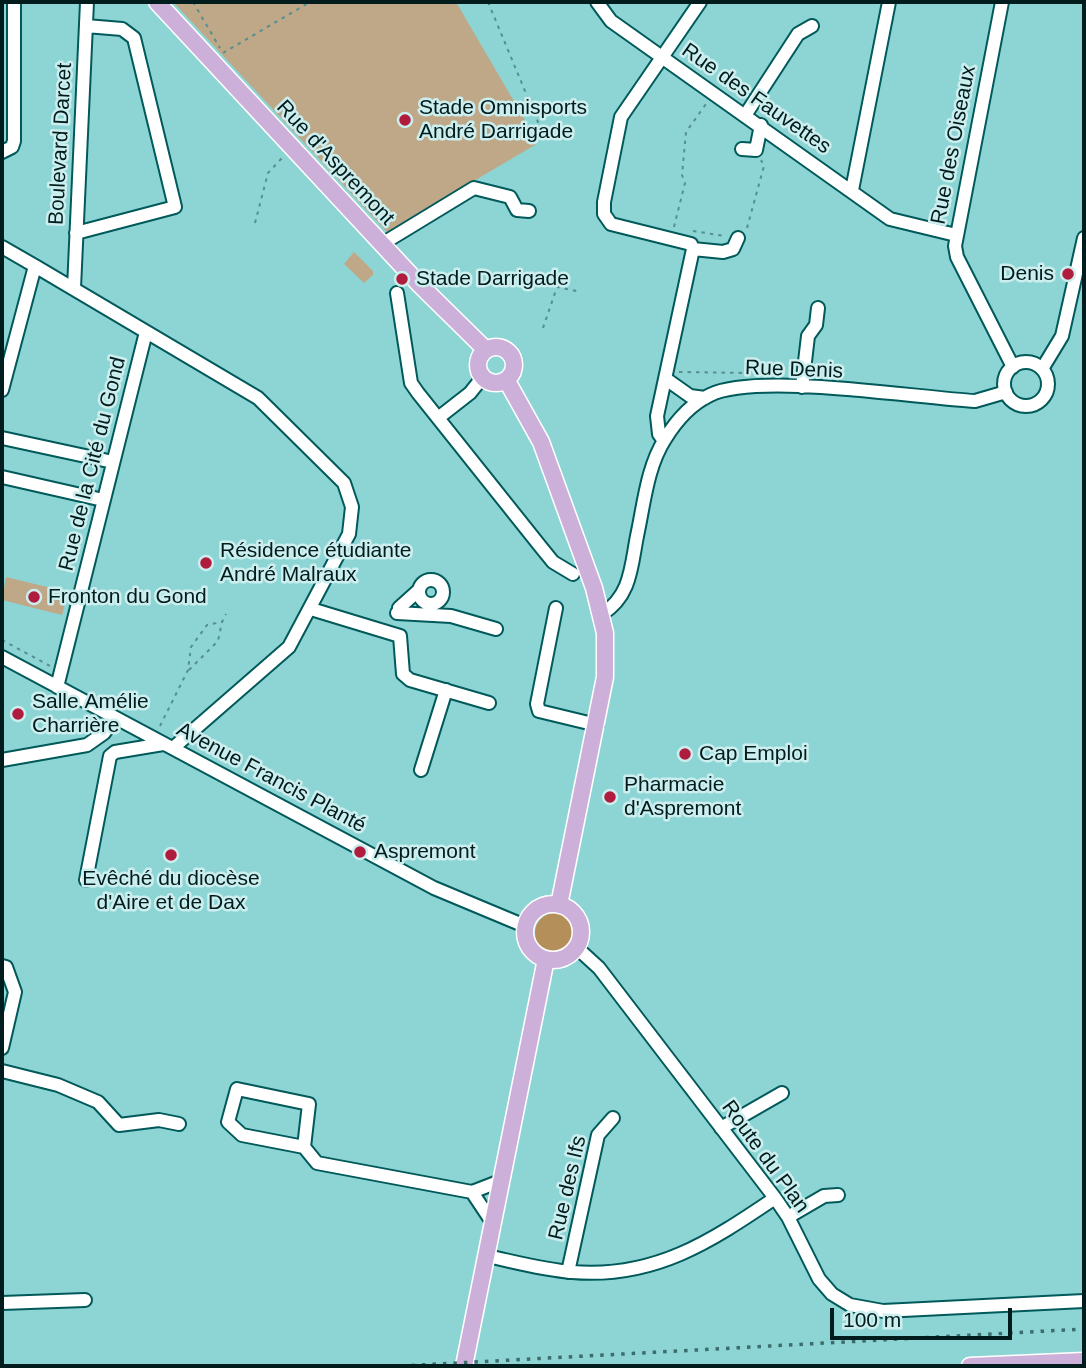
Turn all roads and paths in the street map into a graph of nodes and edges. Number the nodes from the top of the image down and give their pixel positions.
1 (14, 2) edge
2 (88, 2) edge
3 (157, 2) edge
4 (193, 2) edge
5 (310, 2) edge
6 (488, 2) edge
7 (575, 2) edge
8 (594, 2) edge
9 (700, 2) edge
10 (890, 2) edge
11 (1002, 2) edge
12 (86, 26) junction
13 (812, 26) dead end
14 (662, 57) junction
15 (715, 109) dead end
16 (746, 114) junction
17 (761, 125) junction
18 (547, 132) dead end
19 (292, 147) junction
20 (742, 149) dead end
21 (756, 150) junction
22 (2, 152) edge
23 (852, 190) junction
24 (529, 211) dead end
25 (255, 223) dead end
26 (674, 228) dead end
27 (687, 230) dead end
28 (76, 233) junction
29 (956, 234) junction
30 (1084, 238) edge
31 (738, 239) junction
32 (382, 244) junction
33 (2, 247) edge
34 (693, 249) junction
35 (35, 266) junction
36 (74, 288) junction
37 (581, 292) dead end
38 (397, 293) dead end
39 (818, 308) dead end
40 (543, 328) dead end
41 (146, 332) junction
42 (486, 350) junction
43 (1013, 367) junction
44 (1042, 369) junction
45 (754, 374) dead end
46 (667, 375) junction
47 (482, 377) junction
48 (507, 381) junction
49 (802, 387) junction
50 (2, 390) edge
51 (1006, 393) junction
52 (705, 398) junction
53 (438, 418) junction
54 (2, 438) edge
55 (664, 440) junction
56 (113, 462) junction
57 (2, 477) edge
58 (103, 500) junction
59 (573, 574) dead end
60 (419, 590) junction
61 (556, 608) dead end
62 (311, 609) junction
63 (434, 609) junction
64 (226, 614) dead end
65 (602, 614) junction
66 (222, 622) junction
67 (496, 629) dead end
68 (2, 640) edge
69 (2, 657) edge
70 (188, 670) junction
71 (58, 682) junction
72 (446, 690) junction
73 (489, 703) dead end
74 (115, 718) junction
75 (597, 725) junction
76 (104, 733) junction
77 (150, 737) junction
78 (168, 746) junction
79 (115, 752) junction
80 (2, 760) edge
81 (421, 770) dead end
82 (86, 880) dead end
83 (559, 905) junction
84 (525, 926) junction
85 (576, 947) junction
86 (546, 959) junction
87 (2, 966) edge
88 (2, 1048) edge
89 (2, 1071) edge
90 (782, 1093) dead end
91 (613, 1118) dead end
92 (179, 1124) dead end
93 (721, 1128) junction
94 (304, 1147) junction
95 (503, 1180) junction
96 (472, 1192) junction
97 (838, 1195) dead end
98 (775, 1198) junction
99 (788, 1217) junction
100 (494, 1226) junction
101 (487, 1256) junction
102 (568, 1272) junction
103 (85, 1300) dead end
104 (1084, 1301) edge
105 (2, 1303) edge
106 (1084, 1361) edge
107 (464, 1366) edge
108 (970, 1366) edge

1 - 22 street
2 - 12 street, Boulevard Darcet
3 - 19 main road, Rue d'Aspremont
4 - 5 path
6 - 18 path
7 - 8 path
8 - 14 street
9 - 14 street
10 - 23 street
11 - 29 street, Rue des Oiseaux
12 - 28 street, Boulevard Darcet
12 - 28 street
13 - 16 street
14 - 16 street, Rue des Fauvettes
14 - 34 street, Rue des Fauvettes
15 - 26 path
16 - 17 street, Rue des Fauvettes
17 - 21 street
17 - 23 street, Rue des Fauvettes
19 - 25 path
19 - 32 main road, Rue d'Aspremont
20 - 21 street
21 - 31 path
23 - 29 street, Rue des Fauvettes
24 - 32 street
27 - 31 path
28 - 36 street, Boulevard Darcet
29 - 43 street, Rue des Oiseaux
30 - 44 street
31 - 34 street, Rue des Fauvettes
32 - 42 main road, Rue d'Aspremont
33 - 35 street
34 - 46 street
35 - 36 street
35 - 50 street
36 - 41 street
37 - 40 path
38 - 53 street
39 - 49 street
41 - 56 street, Rue de la Cité du Gond
41 - 62 street
42 - 47 main road
42 - 48 main road
43 - 44 street
43 - 51 street
44 - 51 street
45 - 46 path
46 - 52 street
46 - 55 street
47 - 48 main road
47 - 53 street
48 - 65 main road
49 - 51 street, Rue Denis
49 - 52 street, Rue Denis
52 - 55 street, Rue Denis
53 - 59 street
54 - 56 street
55 - 65 street, Rue Denis
56 - 58 street, Rue de la Cité du Gond
57 - 58 street
58 - 71 street, Rue de la Cité du Gond
60 - 63 street
60 - 63 street
60 - 63 street
61 - 75 street
62 - 72 street
62 - 78 street
63 - 67 street
64 - 66 path
65 - 75 main road
66 - 70 path
66 - 70 path
68 - 71 path
69 - 71 street, Avenue Francis Planté
70 - 77 path
71 - 74 street, Avenue Francis Planté
72 - 73 street
72 - 81 street
74 - 76 street
74 - 77 street, Avenue Francis Planté
75 - 83 main road
76 - 79 street
76 - 80 street
77 - 78 street, Avenue Francis Planté
78 - 79 street
78 - 84 street, Avenue Francis Planté
79 - 82 street
83 - 84 main road
83 - 85 main road
84 - 86 main road
85 - 86 main road
85 - 93 street, Route du Plan
86 - 95 main road
87 - 88 street
89 - 92 street
90 - 93 street
91 - 102 street, Rue des Ifs
93 - 98 street, Route du Plan
94 - 94 street
94 - 96 street
95 - 96 street
95 - 100 main road
96 - 100 street
97 - 99 street
98 - 99 street, Route du Plan
98 - 102 street
99 - 104 street, Route du Plan
100 - 101 main road
101 - 102 street
101 - 107 main road
103 - 105 street
106 - 108 main road

